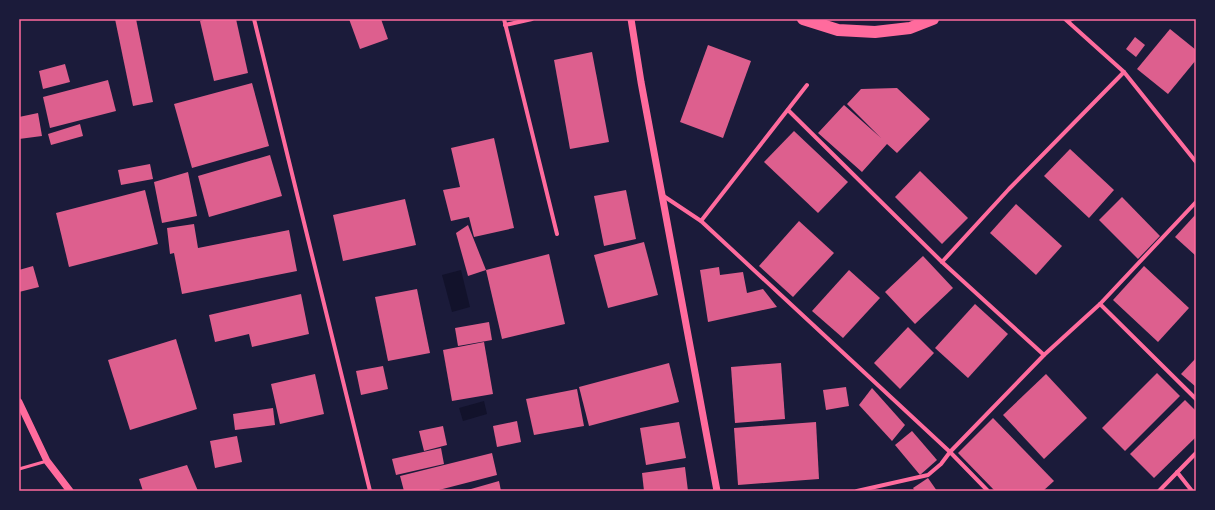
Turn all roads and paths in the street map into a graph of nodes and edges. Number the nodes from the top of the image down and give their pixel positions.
1 (254, 19) edge
2 (504, 19) edge
3 (532, 19) edge
4 (631, 19) edge
5 (803, 19) edge
6 (933, 19) edge
7 (1069, 20) edge
8 (505, 25) junction
9 (1124, 72) junction
10 (807, 85) dead end
11 (788, 110) junction
12 (1196, 162) edge
13 (662, 194) junction
14 (1196, 202) edge
15 (701, 221) junction
16 (557, 234) dead end
17 (942, 262) junction
18 (1100, 304) junction
19 (1044, 355) junction
20 (1196, 399) edge
21 (19, 402) edge
22 (950, 452) junction
23 (1196, 453) edge
24 (47, 461) junction
25 (19, 469) edge
26 (1177, 472) junction
27 (70, 491) edge
28 (370, 491) edge
29 (717, 491) edge
30 (856, 491) edge
31 (988, 491) edge
32 (1159, 491) edge
33 (1192, 491) edge

1 - 28 street
2 - 8 street
3 - 8 street
4 - 13 street
5 - 6 highway
7 - 9 street
8 - 16 street
9 - 12 street
9 - 17 street
10 - 11 street
11 - 15 street
11 - 17 street
13 - 15 street
13 - 29 street
14 - 18 street
15 - 22 street
17 - 19 street
18 - 19 street
18 - 20 street
19 - 22 street
21 - 24 street
22 - 30 street
22 - 31 street
23 - 26 street
24 - 25 lane
24 - 27 street
26 - 32 street
26 - 33 street

